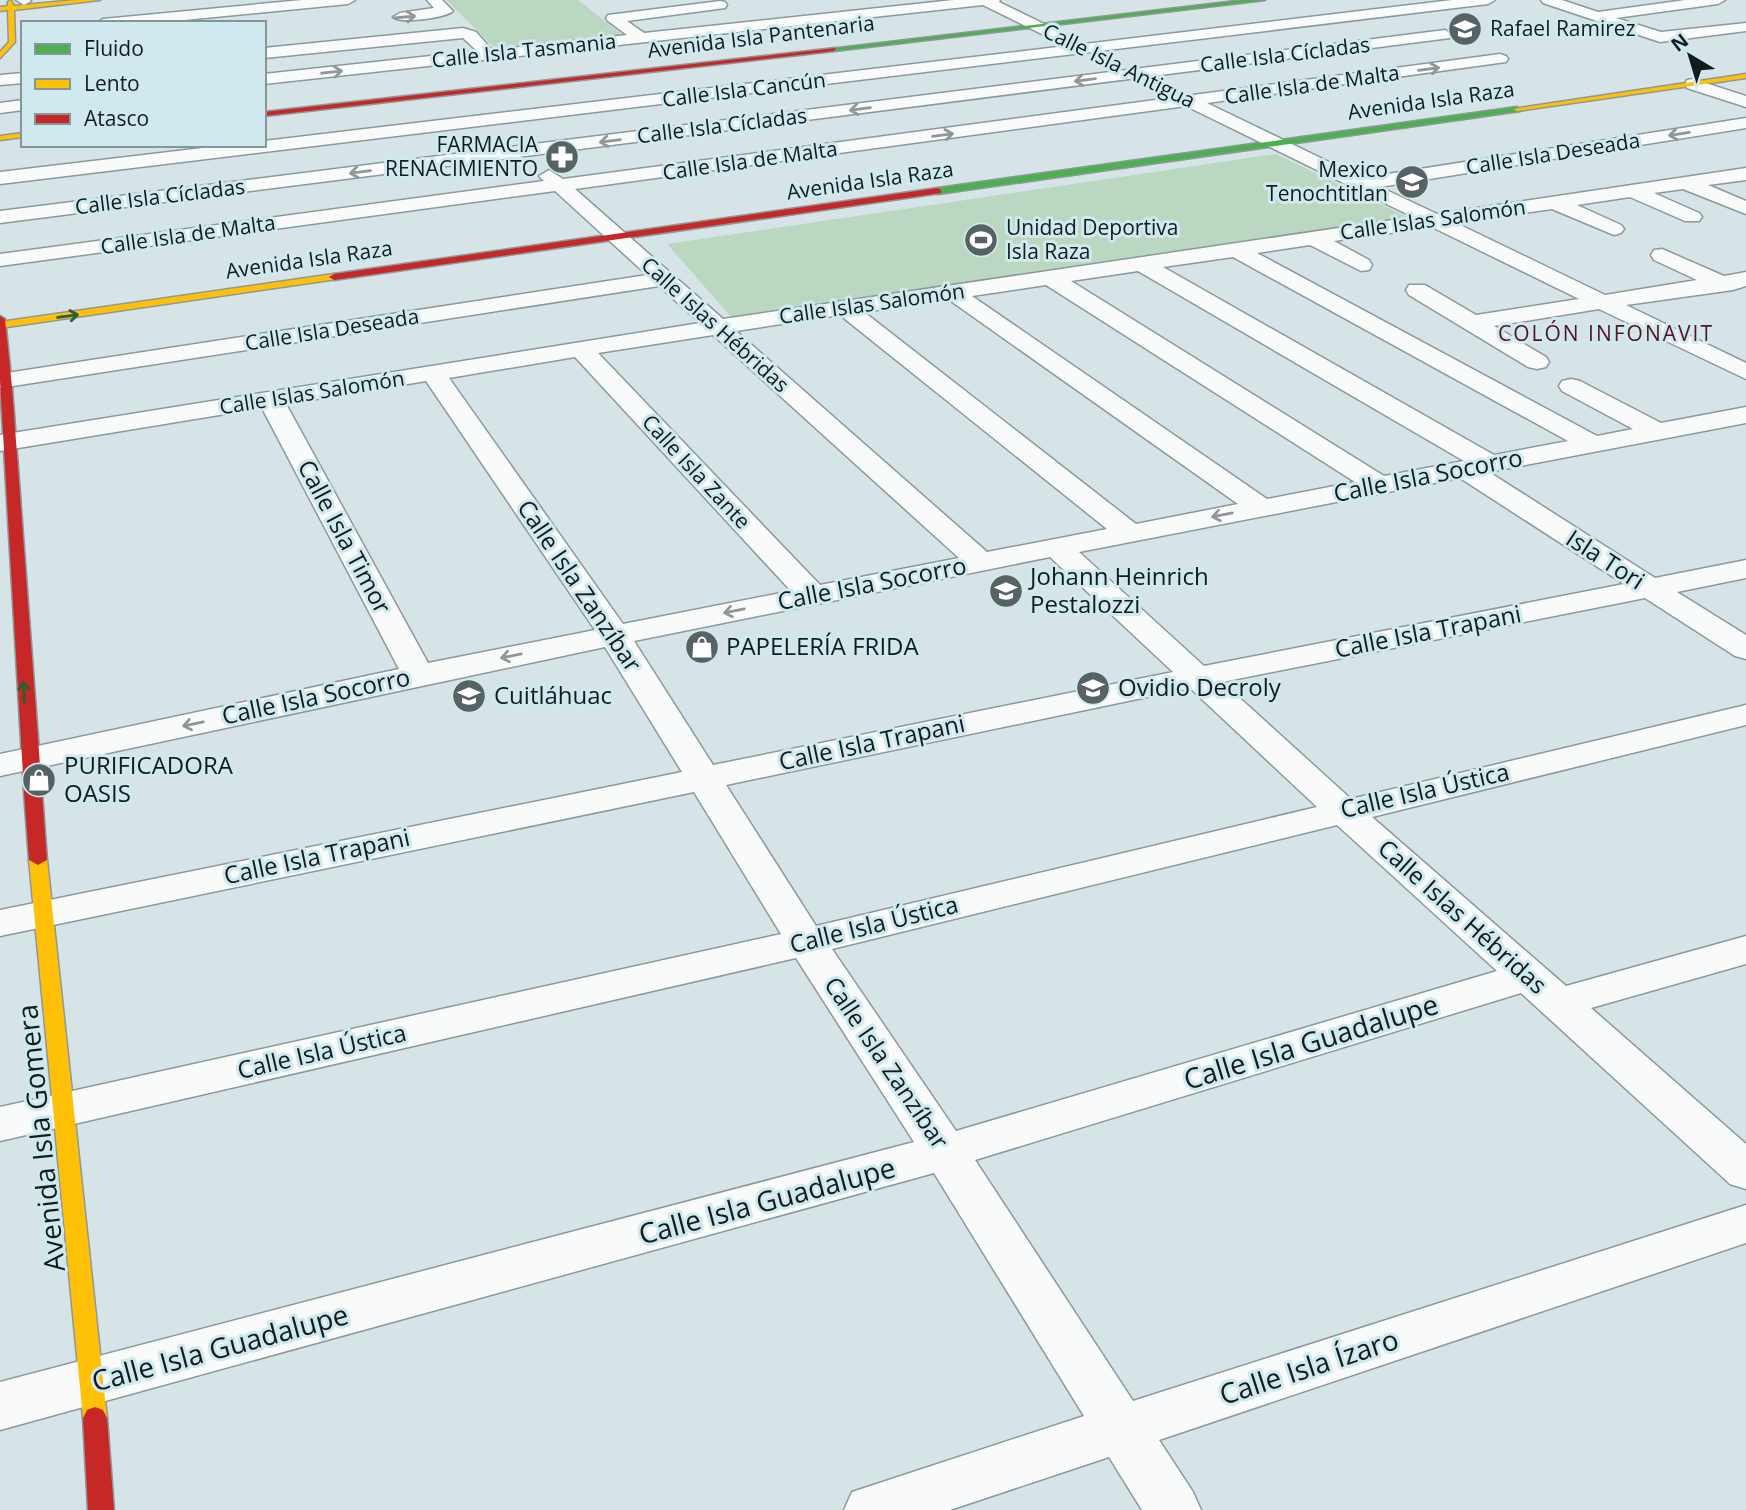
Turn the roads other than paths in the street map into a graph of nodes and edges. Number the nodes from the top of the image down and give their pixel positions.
1 (97, 0) edge
2 (348, 0) edge
3 (984, 0) edge
4 (993, 0) edge
5 (1225, 0) edge
6 (1262, 0) edge
7 (1488, 0) edge
8 (1548, 0) edge
9 (1718, 0) edge
10 (1449, 2) edge
11 (17, 3) edge
12 (732, 4) dead end
13 (440, 6) edge
14 (1385, 12) junction
15 (1595, 16) junction
16 (385, 18) dead end
17 (30, 21) edge
18 (124, 21) edge
19 (1032, 24) junction
20 (1746, 27) edge
21 (641, 38) junction
22 (9, 46) edge
23 (1477, 48) dead end
24 (1083, 49) junction
25 (266, 53) edge
26 (488, 55) junction
27 (1746, 67) edge
28 (0, 73) edge
29 (1134, 74) junction
30 (1746, 76) edge
31 (21, 78) edge
32 (266, 79) edge
33 (0, 80) edge
34 (1693, 84) junction
35 (453, 90) junction
36 (1191, 102) junction
37 (1746, 102) edge
38 (21, 105) edge
39 (0, 108) edge
40 (266, 108) edge
41 (266, 114) edge
42 (488, 122) junction
43 (1746, 123) edge
44 (21, 135) edge
45 (0, 138) edge
46 (1271, 140) junction
47 (21, 141) edge
48 (0, 144) edge
49 (522, 152) junction
50 (1746, 174) edge
51 (0, 178) edge
52 (1685, 183) junction
53 (1360, 184) junction
54 (560, 186) junction
55 (1632, 191) junction
56 (1553, 202) junction
57 (1746, 208) edge
58 (0, 217) edge
59 (1692, 217) dead end
60 (1434, 220) junction
61 (1614, 229) dead end
62 (612, 233) junction
63 (1312, 238) junction
64 (1236, 250) junction
65 (1662, 255) dead end
66 (0, 260) edge
67 (1142, 264) junction
68 (1361, 265) dead end
69 (1049, 278) junction
70 (664, 279) junction
71 (1746, 279) edge
72 (1722, 283) junction
73 (1417, 290) dead end
74 (952, 292) junction
75 (1746, 294) edge
76 (1603, 302) junction
77 (845, 308) junction
78 (0, 320) edge
79 (1472, 323) junction
80 (717, 327) junction
81 (580, 349) junction
82 (1537, 362) dead end
83 (1746, 372) edge
84 (433, 373) junction
85 (4, 380) edge
86 (1570, 386) dead end
87 (270, 400) junction
88 (1746, 415) edge
89 (1658, 432) junction
90 (6, 442) edge
91 (1592, 444) junction
92 (1477, 466) junction
93 (1379, 485) junction
94 (1262, 508) junction
95 (1130, 533) junction
96 (1056, 547) junction
97 (981, 562) junction
98 (1746, 569) edge
99 (1650, 589) junction
100 (813, 596) junction
101 (614, 635) junction
102 (1746, 649) edge
103 (418, 675) junction
104 (1196, 677) junction
105 (1746, 715) edge
106 (11, 757) edge
107 (703, 778) junction
108 (1343, 811) junction
109 (44, 913) junction
110 (0, 923) edge
111 (806, 942) junction
112 (1746, 950) edge
113 (1544, 989) junction
114 (65, 1110) junction
115 (0, 1124) edge
116 (946, 1152) junction
117 (1746, 1171) edge
118 (1746, 1224) edge
119 (93, 1382) junction
120 (0, 1406) edge
121 (1122, 1428) junction
122 (101, 1510) edge
123 (873, 1510) edge
124 (1173, 1510) edge

1 - 11 street
2 - 18 street
3 - 4 street, Calle Isla Tasmania
3 - 19 street, Calle Isla Antigua
3 - 21 street, Calle Isla Tasmania
5 - 19 street, Avenida Isla Pantenaria
6 - 19 street, Avenida Isla Pantenaria
7 - 10 street, Calle Isla Cancún
8 - 15 street
9 - 15 street
10 - 14 street, Calle Isla Cancún
11 - 17 street
11 - 22 street
12 - 21 street
16 -> 13 street
14 - 24 street, Calle Isla Cancún
14 - 29 street, Calle Isla Cícladas
15 - 20 street
19 - 24 street, Calle Isla Antigua
19 - 35 street, Avenida Isla Pantenaria
21 - 26 street, Calle Isla Tasmania
22 - 28 street
36 -> 23 street, Calle Isla de Malta
24 - 29 street, Calle Isla Antigua
24 - 42 street, Calle Isla Cancún
25 - 26 street
32 -> 26 street, Calle Isla Tasmania
27 - 46 street, Avenida Isla Raza
29 - 36 street, Calle Isla Antigua
29 -> 49 street, Calle Isla Cícladas
30 - 34 street, Avenida Isla Raza
31 - 33 street
34 - 37 street
34 - 46 street, Avenida Isla Raza
35 - 40 street, Avenida Isla Pantenaria
35 - 41 street, Avenida Isla Pantenaria
35 - 42 street, Calle Islas Hébridas
36 - 46 street, Calle Isla Antigua
54 -> 36 street, Calle Isla de Malta
38 - 39 street
42 - 49 street, Calle Islas Hébridas
42 - 51 street, Calle Isla Cancún
43 -> 53 street, Calle Isla Deseada
44 - 45 street
46 - 53 street, Calle Isla Antigua
46 - 62 street, Avenida Isla Raza
47 - 48 street
49 - 54 street, Calle Islas Hébridas
49 -> 58 street, Calle Isla Cícladas
50 - 52 street, Calle Islas Salomón
52 - 55 street, Calle Islas Salomón
52 - 57 street
53 - 60 street, Calle Isla Antigua
54 - 62 street, Calle Islas Hébridas
54 - 66 street, Calle Isla de Malta
55 - 56 street, Calle Islas Salomón
55 - 59 street
56 - 60 street, Calle Islas Salomón
56 - 61 street
60 - 63 street, Calle Islas Salomón
60 - 76 street, Calle Isla Antigua
62 - 70 street, Calle Islas Hébridas
62 - 78 street, Avenida Isla Raza
63 - 64 street, Calle Islas Salomón
63 - 68 street
64 - 67 street, Calle Islas Salomón
64 - 91 street
65 - 72 street
67 - 69 street, Calle Islas Salomón
67 - 92 street, Isla Tori
69 - 74 street, Calle Islas Salomón
69 - 93 street
70 - 80 street, Calle Islas Hébridas
70 - 85 street, Calle Isla Deseada
71 - 72 street
72 - 75 street
72 - 76 street
73 - 79 street
74 - 77 street, Calle Islas Salomón
74 - 94 street
76 - 79 street
76 - 83 street, Calle Isla Antigua
77 - 80 street, Calle Islas Salomón
77 - 95 street
78 - 85 street, Avenida Isla Gomera
79 - 82 street
80 - 81 street, Calle Islas Salomón
80 - 97 street, Calle Islas Hébridas
81 - 84 street, Calle Islas Salomón
81 - 100 street, Calle Isla Zante
84 - 87 street, Calle Islas Salomón
84 - 101 street, Calle Isla Zanzíbar
85 - 90 street, Avenida Isla Gomera
86 - 89 street
87 - 90 street, Calle Islas Salomón
87 - 103 street, Calle Isla Timor
88 - 89 street, Calle Isla Socorro
89 - 91 street, Calle Isla Socorro
106 -> 90 street, Avenida Isla Gomera
91 - 92 street, Calle Isla Socorro
92 - 93 street, Calle Isla Socorro
92 - 99 street, Isla Tori
93 - 94 street, Calle Isla Socorro
94 -> 95 street, Calle Isla Socorro
95 - 96 street, Calle Isla Socorro
96 - 97 street, Calle Isla Socorro
96 - 104 street, Calle Islas Hébridas
97 - 100 street, Calle Isla Socorro
98 - 99 street, Calle Isla Trapani
99 - 102 street, Isla Tori
99 - 104 street, Calle Isla Trapani
100 -> 101 street, Calle Isla Socorro
101 -> 103 street, Calle Isla Socorro
101 - 107 street, Calle Isla Zanzíbar
103 -> 106 street, Calle Isla Socorro
104 - 107 street, Calle Isla Trapani
104 - 108 street, Calle Islas Hébridas
105 - 108 street, Calle Isla Ústica
106 - 109 street, Avenida Isla Gomera
107 - 109 street, Calle Isla Trapani
107 - 111 street, Calle Isla Zanzíbar
108 - 111 street, Calle Isla Ústica
108 - 113 street, Calle Islas Hébridas
109 - 110 street, Calle Isla Trapani
109 - 114 street, Avenida Isla Gomera
111 - 114 street, Calle Isla Ústica
111 - 116 street, Calle Isla Zanzíbar
112 - 113 street, Calle Isla Guadalupe
113 - 116 street, Calle Isla Guadalupe
113 - 117 street, Calle Islas Hébridas
114 - 115 street, Calle Isla Ústica
114 - 119 street, Avenida Isla Gomera
116 - 119 street, Calle Isla Guadalupe
116 - 121 street, Calle Isla Zanzíbar
118 - 121 street, Calle Isla Ízaro
119 - 120 street, Calle Isla Guadalupe
119 - 122 street, Avenida Isla Gomera
121 - 123 street, Calle Isla Ízaro
121 - 124 street, Calle Isla Zanzíbar

